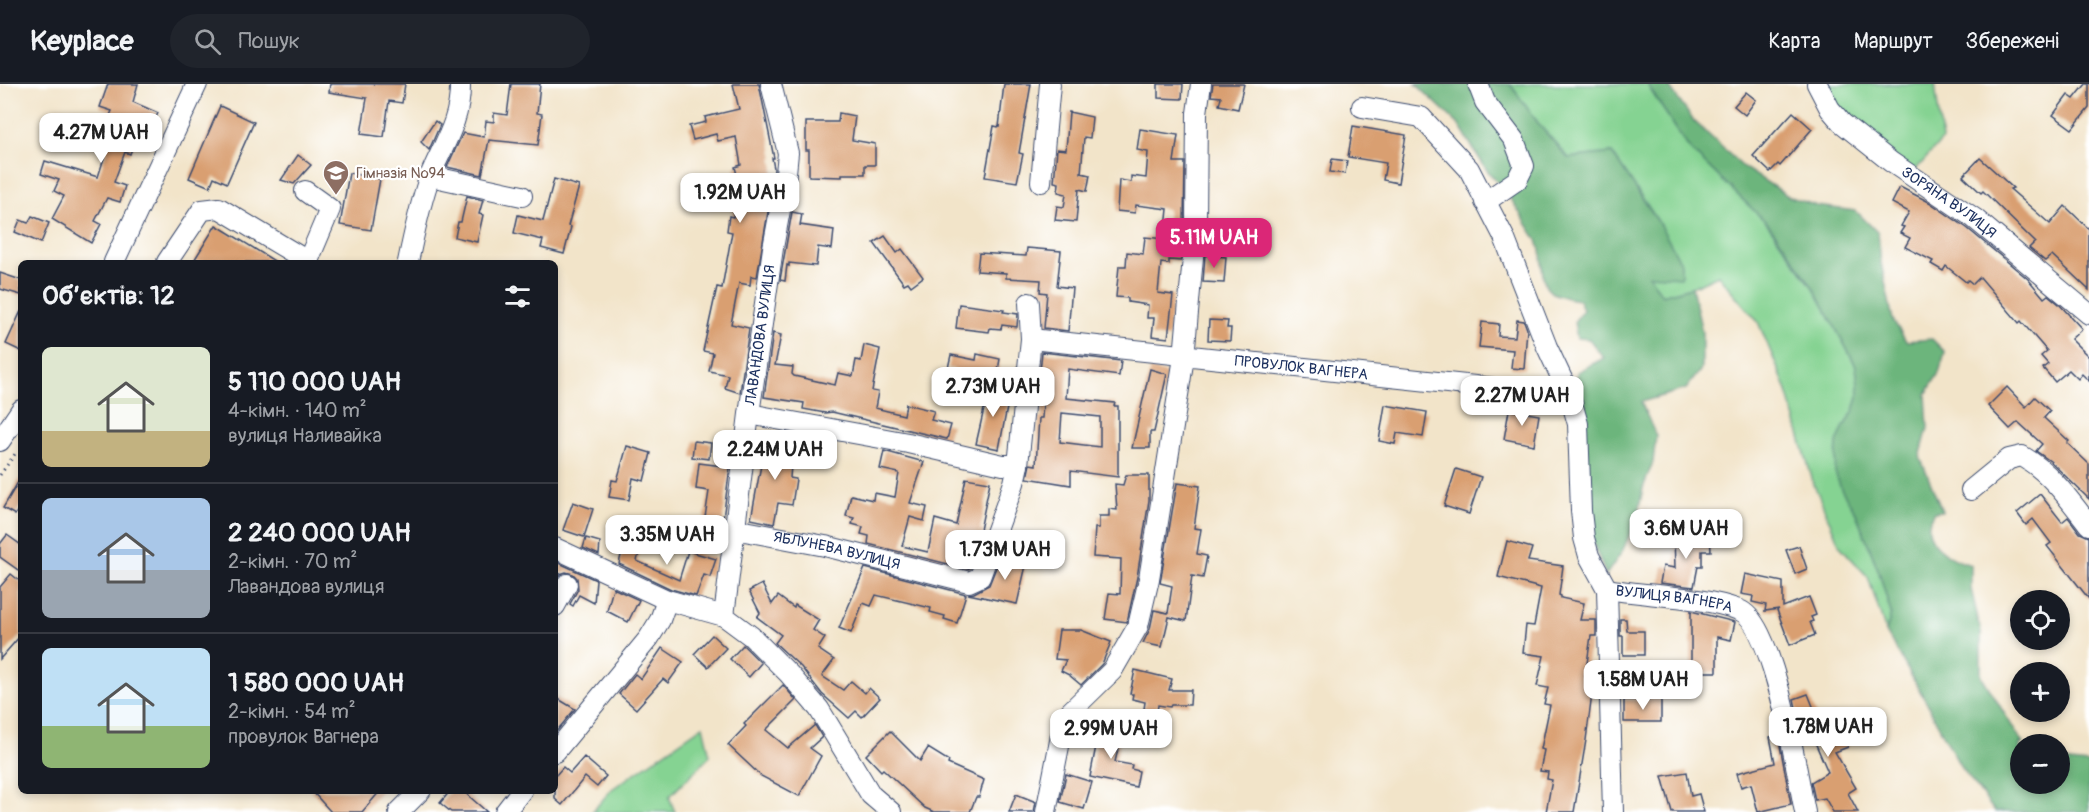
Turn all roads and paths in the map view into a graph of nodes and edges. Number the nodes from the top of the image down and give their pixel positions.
1 (197, 84) edge
2 (460, 84) edge
3 (771, 84) edge
4 (1050, 84) edge
5 (1201, 84) edge
6 (1477, 84) edge
7 (1817, 84) edge
8 (1362, 107) dead end
9 (430, 176) junction
10 (1041, 182) dead end
11 (305, 191) dead end
12 (522, 196) dead end
13 (1485, 202) junction
14 (115, 260) edge
15 (168, 260) edge
16 (305, 260) edge
17 (309, 260) edge
18 (409, 260) edge
19 (1029, 303) dead end
20 (2089, 314) edge
21 (1030, 339) junction
22 (1184, 357) junction
23 (1570, 396) junction
24 (749, 414) junction
25 (18, 418) edge
26 (8, 446) edge
27 (1018, 465) junction
28 (0, 475) edge
29 (1971, 490) dead end
30 (2089, 525) edge
31 (734, 529) junction
32 (558, 549) edge
33 (567, 584) dead end
34 (1607, 589) junction
35 (558, 600) edge
36 (667, 600) junction
37 (724, 616) junction
38 (558, 748) edge
39 (417, 794) edge
40 (519, 794) edge
41 (399, 812) edge
42 (505, 812) edge
43 (891, 812) edge
44 (1046, 812) edge
45 (1613, 812) edge
46 (1805, 812) edge

1 - 14 street
2 - 9 street
3 - 24 street, ЛАВАНДОВА ВУЛИЦЯ
4 - 10 street
5 - 22 street
6 - 13 street
7 - 20 street, ЗОРЯНА ВУЛИЦЯ
8 - 13 street
9 - 12 street
9 - 18 street
11 - 17 street
13 - 23 street
15 - 16 street
19 - 21 street, ЯБЛУНЕВА ВУЛИЦЯ
21 - 22 street, ПРОВУЛОК ВАГНЕРА
21 - 27 street, ЯБЛУНЕВА ВУЛИЦЯ
22 - 23 street, ПРОВУЛОК ВАГНЕРА
22 - 44 street
23 - 34 street
24 - 27 street
24 - 31 street, ЛАВАНДОВА ВУЛИЦЯ
25 - 26 street
26 - 28 path
27 - 31 street, ЯБЛУНЕВА ВУЛИЦЯ
29 - 30 street
31 - 37 street, ЛАВАНДОВА ВУЛИЦЯ
32 - 36 street
33 - 35 street
34 - 45 street
34 - 46 street, ВУЛИЦЯ ВАГНЕРА
36 - 37 street
36 - 38 street
37 - 43 street
39 - 41 street
40 - 42 street

